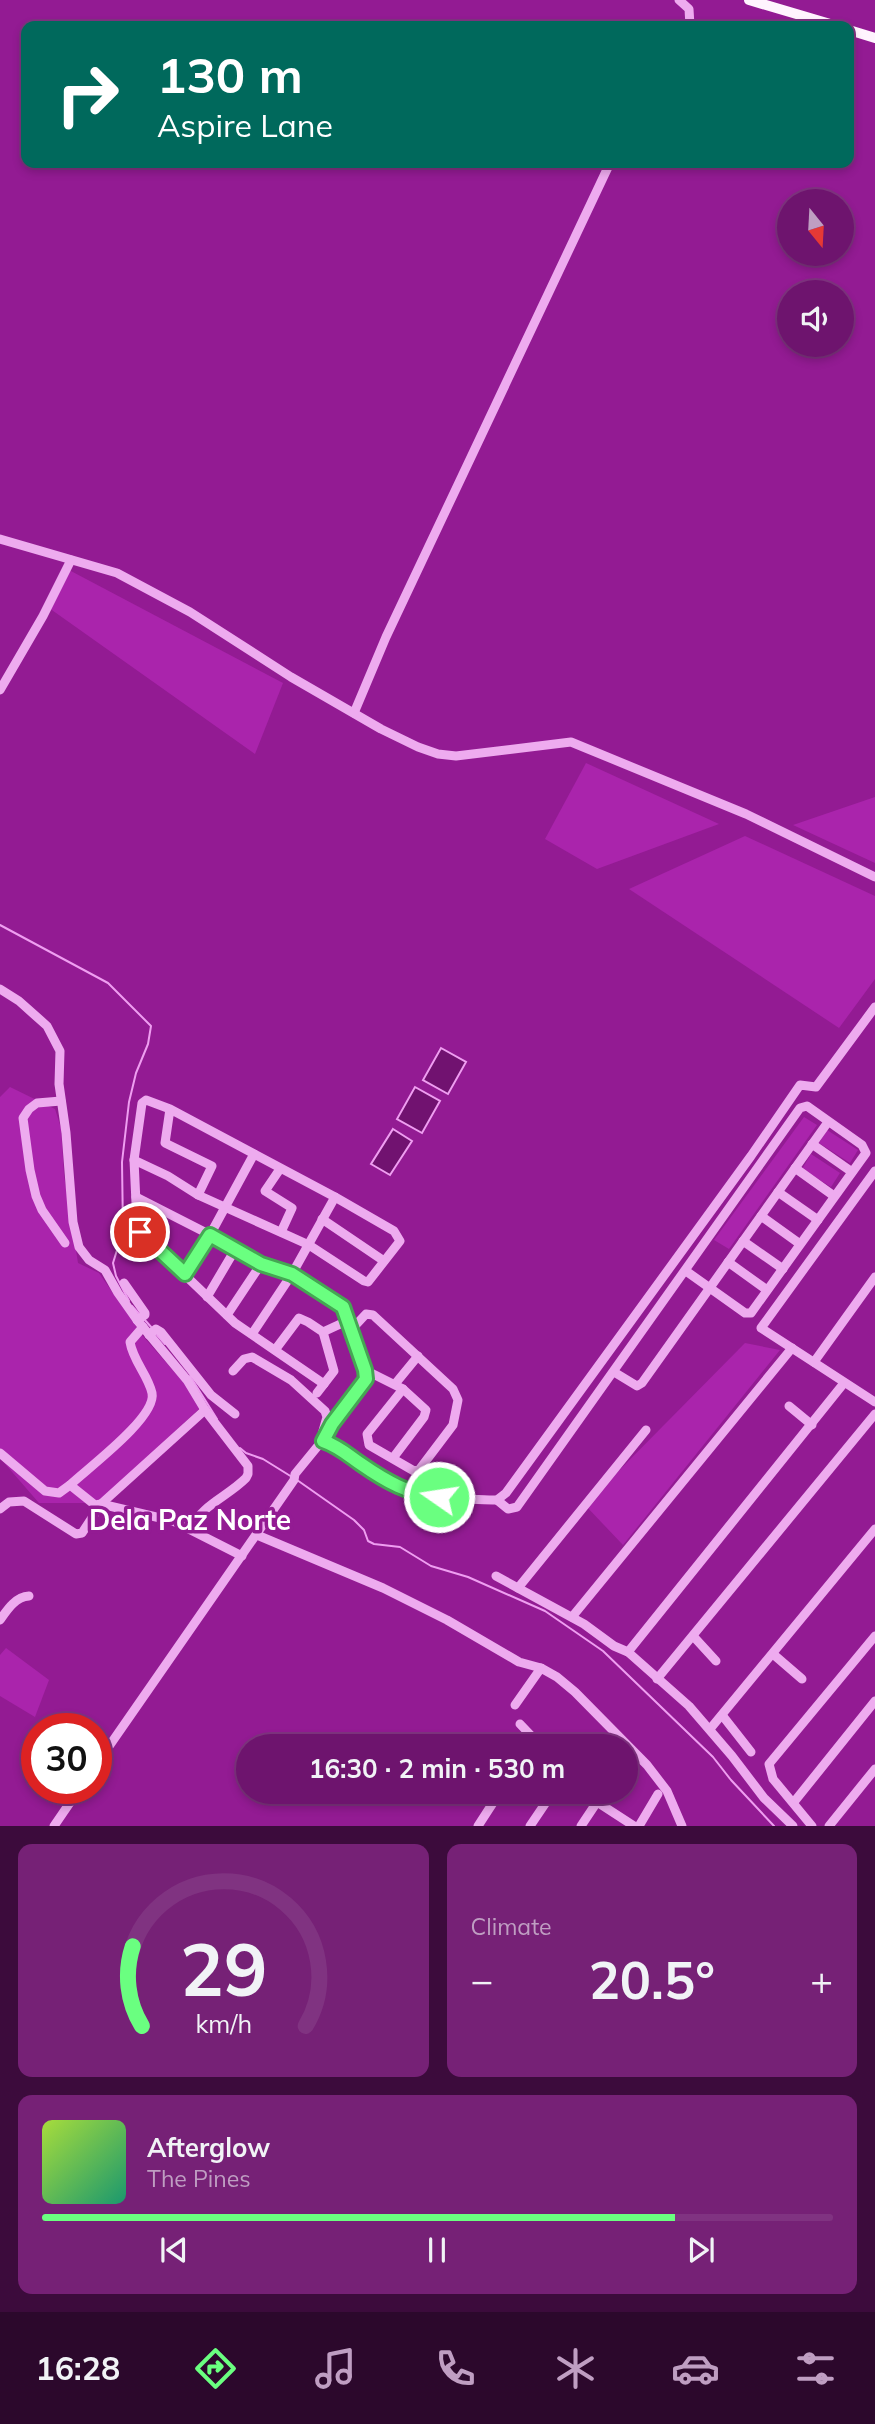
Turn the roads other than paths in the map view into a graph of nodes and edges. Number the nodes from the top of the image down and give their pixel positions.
1 (679, 0) edge
2 (749, 0) edge
3 (690, 21) edge
4 (820, 21) edge
5 (854, 32) edge
6 (875, 38) edge
7 (608, 168) edge
8 (0, 539) edge
9 (71, 560) junction
10 (0, 690) edge
11 (354, 713) junction
12 (875, 877) edge
13 (0, 989) edge
14 (875, 1007) edge
15 (61, 1101) junction
16 (170, 1109) junction
17 (828, 1122) junction
18 (812, 1144) junction
19 (254, 1154) junction
20 (134, 1160) junction
21 (795, 1168) junction
22 (280, 1169) junction
23 (875, 1171) edge
24 (852, 1172) junction
25 (778, 1192) junction
26 (198, 1195) junction
27 (834, 1196) junction
28 (136, 1197) junction
29 (335, 1197) junction
30 (224, 1208) junction
31 (761, 1216) junction
32 (322, 1219) junction
33 (818, 1220) junction
34 (281, 1232) junction
35 (210, 1235) junction
36 (743, 1241) junction
37 (65, 1243) dead end
38 (800, 1244) junction
39 (309, 1245) junction
40 (236, 1248) junction
41 (384, 1261) junction
42 (728, 1262) junction
43 (261, 1264) junction
44 (783, 1269) junction
45 (686, 1271) junction
46 (185, 1274) junction
47 (292, 1274) junction
48 (875, 1277) edge
49 (124, 1283) dead end
50 (710, 1287) junction
51 (767, 1290) junction
52 (127, 1297) junction
53 (207, 1297) junction
54 (227, 1315) junction
55 (350, 1324) junction
56 (146, 1326) junction
57 (323, 1332) junction
58 (251, 1334) junction
59 (792, 1348) junction
60 (275, 1350) junction
61 (418, 1356) junction
62 (814, 1362) junction
63 (365, 1370) junction
64 (233, 1371) dead end
65 (614, 1372) junction
66 (844, 1383) junction
67 (324, 1384) junction
68 (399, 1387) junction
69 (317, 1393) dead end
70 (875, 1402) edge
71 (789, 1406) dead end
72 (205, 1410) junction
73 (235, 1414) dead end
74 (875, 1414) edge
75 (812, 1425) junction
76 (646, 1430) dead end
77 (324, 1438) junction
78 (0, 1453) edge
79 (393, 1458) junction
80 (70, 1485) junction
81 (497, 1500) junction
82 (101, 1504) junction
83 (0, 1509) edge
84 (191, 1529) junction
85 (875, 1529) edge
86 (257, 1535) junction
87 (242, 1556) junction
88 (496, 1576) dead end
89 (518, 1588) junction
90 (29, 1596) dead end
91 (572, 1617) junction
92 (0, 1620) edge
93 (875, 1636) edge
94 (694, 1637) junction
95 (628, 1652) junction
96 (773, 1654) junction
97 (716, 1661) dead end
98 (541, 1668) junction
99 (657, 1679) junction
100 (802, 1679) dead end
101 (875, 1702) edge
102 (516, 1705) dead end
103 (722, 1715) junction
104 (520, 1724) dead end
105 (710, 1729) junction
106 (528, 1734) edge
107 (112, 1742) edge
108 (751, 1752) dead end
109 (875, 1769) edge
110 (658, 1794) dead end
111 (794, 1802) junction
112 (69, 1804) edge
113 (492, 1804) edge
114 (545, 1804) edge
115 (596, 1804) edge
116 (600, 1804) edge
117 (801, 1811) junction
118 (792, 1824) edge
119 (54, 1825) edge
120 (478, 1825) edge
121 (530, 1825) edge
122 (581, 1825) edge
123 (637, 1825) edge
124 (682, 1825) edge
125 (812, 1825) edge
126 (829, 1825) edge

1 - 3 street
2 - 4 main road
5 - 6 main road
7 - 11 street
8 - 9 street
9 - 10 street
9 - 11 street
11 - 12 street
13 - 15 street
14 - 81 street
15 - 37 street
15 - 52 street
16 - 19 street
16 - 20 street
16 - 26 street
17 - 18 street
17 - 24 street
17 - 45 street
18 - 21 street
18 - 24 street
19 - 22 street
19 - 30 street
20 - 26 street
20 - 28 street
21 - 25 street
21 - 27 street
22 - 29 street
22 - 34 street
23 - 59 street
24 - 27 street
25 - 31 street
25 - 33 street
26 - 30 street
27 - 33 street
28 - 35 street
28 - 46 street
29 - 32 street
29 - 41 street
30 - 34 street
30 - 35 street
31 - 36 street
31 - 38 street
32 - 39 street
32 - 41 street
33 - 38 street
34 - 39 street
35 - 40 street
35 - 46 street
36 - 42 street
36 - 44 street
38 - 44 street
39 - 41 street
39 - 47 street
40 - 43 street
40 - 53 street
42 - 50 street
42 - 51 street
43 - 47 street
43 - 54 street
44 - 51 street
45 - 50 street
45 - 65 street
46 - 53 street
47 - 55 street
47 - 58 street
48 - 62 street
49 - 52 street
50 - 51 street
50 - 65 street
52 - 56 street
53 - 54 street
54 - 58 street
55 - 57 street
55 - 61 street
55 - 63 street
56 - 72 street
56 - 73 street
56 - 80 street
57 - 60 street
57 - 67 street
58 - 60 street
59 - 62 street
59 - 91 street
60 - 67 street
61 - 68 street
61 - 79 street
62 - 66 street
63 - 68 street
63 - 77 street
64 - 77 street
65 - 81 street
66 - 70 street
66 - 75 street
67 - 69 street
68 - 79 street
68 - 79 street
71 - 75 street
72 - 82 street
72 - 84 street
74 - 94 street
75 - 95 street
76 - 89 street
77 - 81 street
77 - 86 street
78 - 80 street
80 - 82 street
82 - 83 street
82 - 84 street
84 - 87 street
85 - 96 street
86 - 87 street
86 - 98 street
87 - 107 street
88 - 89 street
89 - 91 street
90 - 92 street
91 - 95 street
93 - 111 street
94 - 97 street
94 - 99 street
95 - 99 street
96 - 100 street
96 - 103 street
98 - 102 street
98 - 124 street
99 - 105 street
101 - 111 street
103 - 105 street
103 - 108 street
104 - 106 street
105 - 118 street
109 - 126 street
110 - 123 street
111 - 117 street
112 - 119 street
113 - 120 street
114 - 121 street
115 - 122 street
116 - 123 street
117 - 118 street
117 - 125 street

